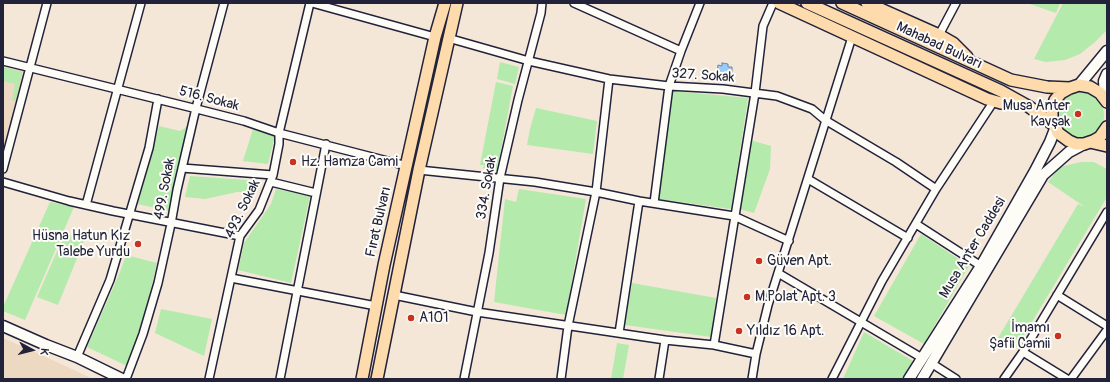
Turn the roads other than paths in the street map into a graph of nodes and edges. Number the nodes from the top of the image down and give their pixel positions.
1 (47, 3) edge
2 (141, 3) edge
3 (224, 3) edge
4 (311, 3) edge
5 (445, 3) edge
6 (457, 3) edge
7 (542, 3) edge
8 (574, 3) edge
9 (700, 3) edge
10 (773, 3) edge
11 (779, 3) edge
12 (807, 3) edge
13 (842, 3) edge
14 (867, 3) edge
15 (956, 3) edge
16 (939, 35) junction
17 (435, 37) junction
18 (852, 37) junction
19 (448, 38) junction
20 (681, 51) junction
21 (1107, 51) edge
22 (3, 61) edge
23 (529, 61) junction
24 (973, 63) junction
25 (30, 68) junction
26 (1107, 74) edge
27 (609, 79) junction
28 (669, 86) junction
29 (1074, 86) junction
30 (117, 89) junction
31 (754, 93) junction
32 (158, 99) junction
33 (1106, 100) edge
34 (994, 101) junction
35 (1022, 103) junction
36 (196, 108) junction
37 (825, 120) junction
38 (1054, 127) junction
39 (1107, 127) edge
40 (279, 133) junction
41 (1087, 143) junction
42 (326, 144) junction
43 (1107, 146) edge
44 (406, 166) junction
45 (182, 168) junction
46 (3, 169) edge
47 (419, 170) junction
48 (500, 178) junction
49 (272, 179) junction
50 (808, 179) junction
51 (3, 182) edge
52 (936, 189) junction
53 (596, 192) junction
54 (316, 193) junction
55 (639, 201) junction
56 (654, 203) junction
57 (86, 205) junction
58 (1107, 212) edge
59 (129, 214) junction
60 (734, 216) junction
61 (172, 224) junction
62 (916, 224) junction
63 (240, 236) junction
64 (908, 238) junction
65 (789, 241) junction
66 (981, 266) junction
67 (778, 273) junction
68 (231, 278) junction
69 (298, 291) junction
70 (394, 295) junction
71 (1057, 295) junction
72 (376, 306) junction
73 (477, 312) junction
74 (860, 322) junction
75 (3, 326) edge
76 (568, 326) junction
77 (1107, 326) edge
78 (1107, 330) edge
79 (619, 333) junction
80 (665, 340) junction
81 (714, 345) junction
82 (1022, 352) junction
83 (756, 354) junction
84 (77, 357) junction
85 (926, 361) junction
86 (122, 379) edge
87 (126, 379) edge
88 (209, 379) edge
89 (280, 379) edge
90 (362, 379) edge
91 (377, 379) edge
92 (464, 379) edge
93 (561, 379) edge
94 (659, 379) edge
95 (752, 379) edge
96 (832, 379) edge
97 (909, 379) edge
98 (922, 379) edge
99 (956, 379) edge
100 (1004, 379) edge
101 (1067, 379) edge
102 (1071, 379) edge

1 - 25 street
2 - 30 street
3 - 36 street, 499. Sokak
4 - 17 street
4 - 40 street, 493. Sokak
5 - 17 main road, Fırat Bulvarı
6 - 19 main road, Fırat Bulvarı
7 - 23 street, 334. Sokak
8 - 20 street
9 - 20 street
10 - 31 street
11 - 18 main road
12 - 35 main road, Mahabad Bulvarı
13 - 24 main road, Mahabad Bulvarı
14 - 16 main road
15 - 16 street
16 - 24 main road
17 - 44 main road, Fırat Bulvarı
18 - 34 main road
18 - 37 street
19 - 23 street, 327. Sokak
19 - 47 main road, Fırat Bulvarı
20 - 28 street
21 - 29 main road
22 - 25 street, 516. Sokak
23 - 27 street, 327. Sokak
23 - 48 street, 334. Sokak
24 - 29 main road, Mahabad Bulvarı
25 - 30 street, 516. Sokak
25 - 46 street
26 - 33 main road
27 - 28 street, 327. Sokak
27 - 53 street
28 - 31 street, 327. Sokak
28 - 56 street
29 - 33 main road, Mahabad Bulvarı
29 - 38 main road
30 - 32 street, 516. Sokak
30 - 57 street
31 - 37 street, 327. Sokak
31 - 60 street
32 - 36 street, 516. Sokak
32 - 59 street
34 - 35 main road
34 - 52 street
35 - 38 main road, Mahabad Bulvarı
36 - 40 street, 516. Sokak
36 - 45 street, 499. Sokak
37 - 50 street
37 - 52 street, 327. Sokak
38 - 41 main road, Mahabad Bulvarı
38 - 66 main road, Musa Anter Caddesi
39 - 41 main road
40 - 42 street, 516. Sokak
40 - 49 street, 493. Sokak
41 - 43 main road
41 - 85 main road, Musa Anter Caddesi
42 - 44 street, 516. Sokak
42 - 54 street
44 - 72 main road, Fırat Bulvarı
45 - 49 street
45 - 61 street, 499. Sokak
47 - 48 street
47 - 70 main road, Fırat Bulvarı
48 - 53 street
48 - 73 street, 334. Sokak
49 - 54 street
49 - 63 street, 493. Sokak
50 - 64 street
50 - 65 street
51 - 57 street
52 - 62 street
53 - 55 street
53 - 76 street
54 - 69 street
55 - 56 street
55 - 79 street
56 - 60 street
57 - 59 street
58 - 71 street
59 - 61 street
59 - 84 street
60 - 65 street
60 - 81 street
61 - 63 street
61 - 87 street, 499. Sokak
62 - 64 street
62 - 66 street
63 - 68 street, 493. Sokak
64 - 74 street
65 - 67 street
66 - 85 main road, Musa Anter Caddesi
67 - 74 street
67 - 83 street
68 - 69 street
68 - 88 street, 493. Sokak
69 - 72 street
69 - 89 street
70 - 73 street
70 - 91 main road, Fırat Bulvarı
71 - 77 street
71 - 82 street
72 - 90 main road, Fırat Bulvarı
73 - 76 street
73 - 92 street, 334. Sokak
74 - 85 street
74 - 96 street
75 - 84 main road
76 - 79 street
76 - 93 street
78 - 102 street
79 - 80 street
80 - 81 street
80 - 94 street
81 - 83 street
82 - 100 street
82 - 101 street
83 - 95 street
84 - 86 main road
85 - 97 main road, Musa Anter Caddesi
85 - 98 main road, Musa Anter Caddesi
85 - 99 street

